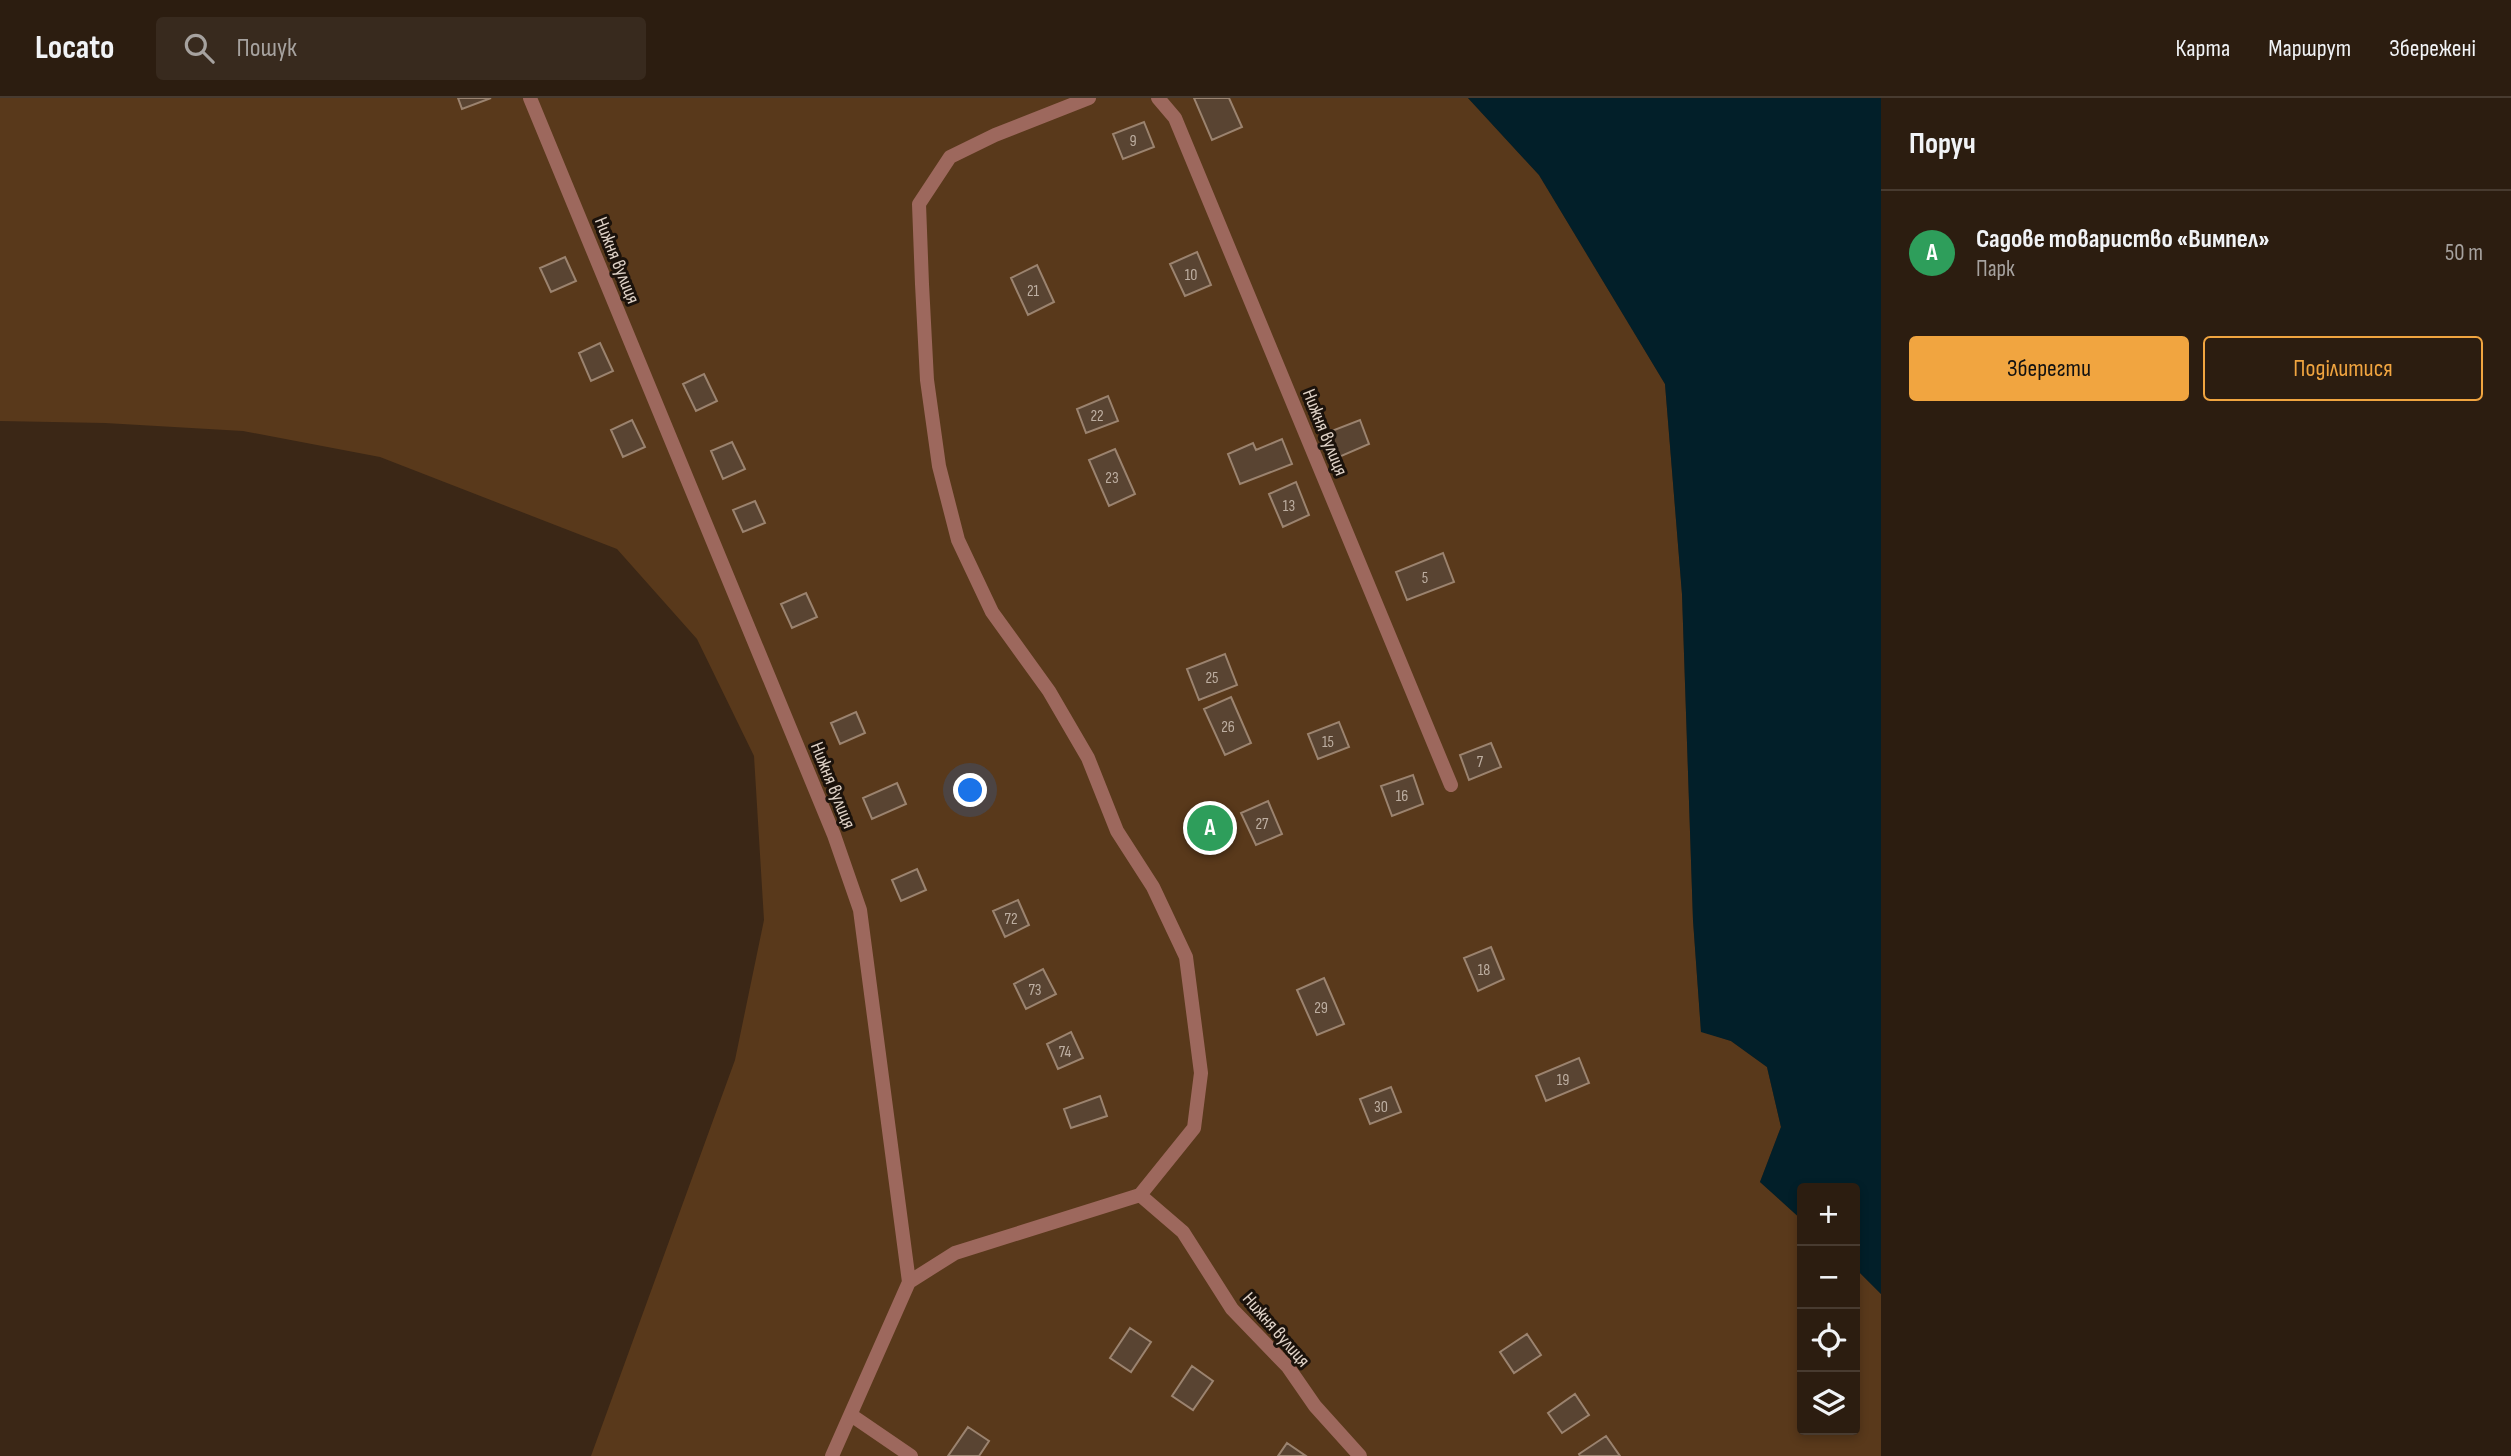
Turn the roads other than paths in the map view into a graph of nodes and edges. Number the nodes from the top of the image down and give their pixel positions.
1 (530, 98) edge
2 (1089, 98) edge
3 (1158, 98) edge
4 (1451, 785) dead end
5 (1140, 1195) junction
6 (909, 1282) junction
7 (851, 1415) junction
8 (831, 1456) edge
9 (911, 1456) edge
10 (1360, 1456) edge

1 - 6 lane, Нижня вулиця
2 - 5 lane
3 - 4 lane, Нижня вулиця
5 - 6 lane
5 - 10 lane, Нижня вулиця
6 - 7 lane
7 - 8 lane
7 - 9 lane

